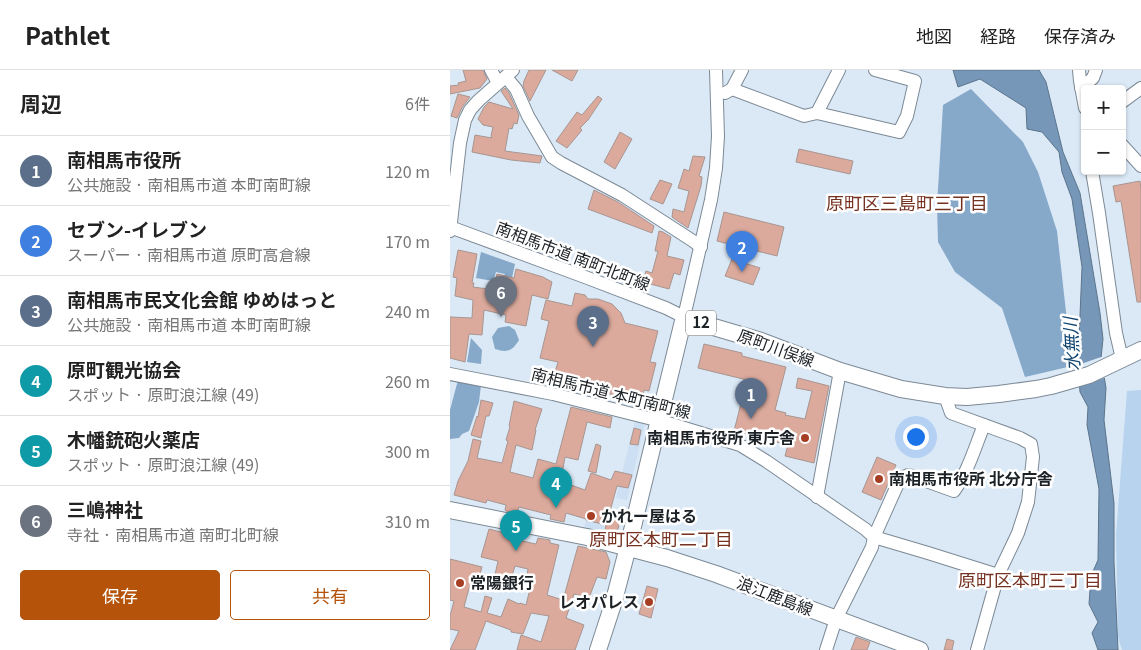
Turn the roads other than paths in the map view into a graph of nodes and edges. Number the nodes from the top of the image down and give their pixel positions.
1 (491, 70) edge
2 (716, 70) edge
3 (742, 70) edge
4 (839, 70) edge
5 (875, 70) edge
6 (1079, 70) edge
7 (1096, 70) edge
8 (506, 77) edge
9 (1085, 85) edge
10 (1081, 88) edge
11 (1141, 88) edge
12 (732, 89) junction
13 (718, 96) junction
14 (1126, 99) edge
15 (817, 113) junction
16 (1126, 149) edge
17 (1141, 166) edge
18 (1093, 175) edge
19 (452, 204) edge
20 (450, 227) edge
21 (450, 231) edge
22 (701, 247) junction
23 (684, 317) junction
24 (1141, 350) edge
25 (1119, 361) junction
26 (840, 371) junction
27 (450, 374) edge
28 (945, 396) junction
29 (658, 420) junction
30 (984, 425) junction
31 (817, 497) junction
32 (450, 510) edge
33 (874, 537) junction
34 (628, 547) junction
35 (998, 575) junction
36 (836, 619) junction
37 (598, 650) edge
38 (826, 650) edge
39 (920, 650) edge
40 (977, 650) edge

1 - 8 street
2 - 13 street
3 - 12 street
4 - 15 street
5 - 15 street
6 - 10 street
7 - 9 street
8 - 19 street
8 - 22 street
11 - 14 street
12 - 13 street
12 - 15 street
13 - 22 street
16 - 17 street
18 - 25 street
19 - 20 street
20 - 21 street
20 - 23 street, 南相馬市道 南町北町線
22 - 23 street
23 - 26 main road, 原町川俣線 / 12
23 - 29 main road, 12
24 - 25 main road, 原町川俣線 / 12
25 - 28 main road, 原町川俣線 / 12
26 - 28 main road, 原町川俣線 / 12
26 - 31 street
27 - 29 street, 南相馬市道 本町南町線
28 - 30 street
29 - 31 street, 南相馬市道 本町南町線
29 - 34 main road, 12
30 - 33 street
30 - 35 street
31 - 33 street, 南相馬市道 本町南町線
32 - 34 main road, 浪江鹿島線
33 - 35 street, 南相馬市道 本町南町線
33 - 36 street
34 - 36 main road, 浪江鹿島線
34 - 37 main road, 12
35 - 40 street
36 - 38 street
36 - 39 main road, 浪江鹿島線

